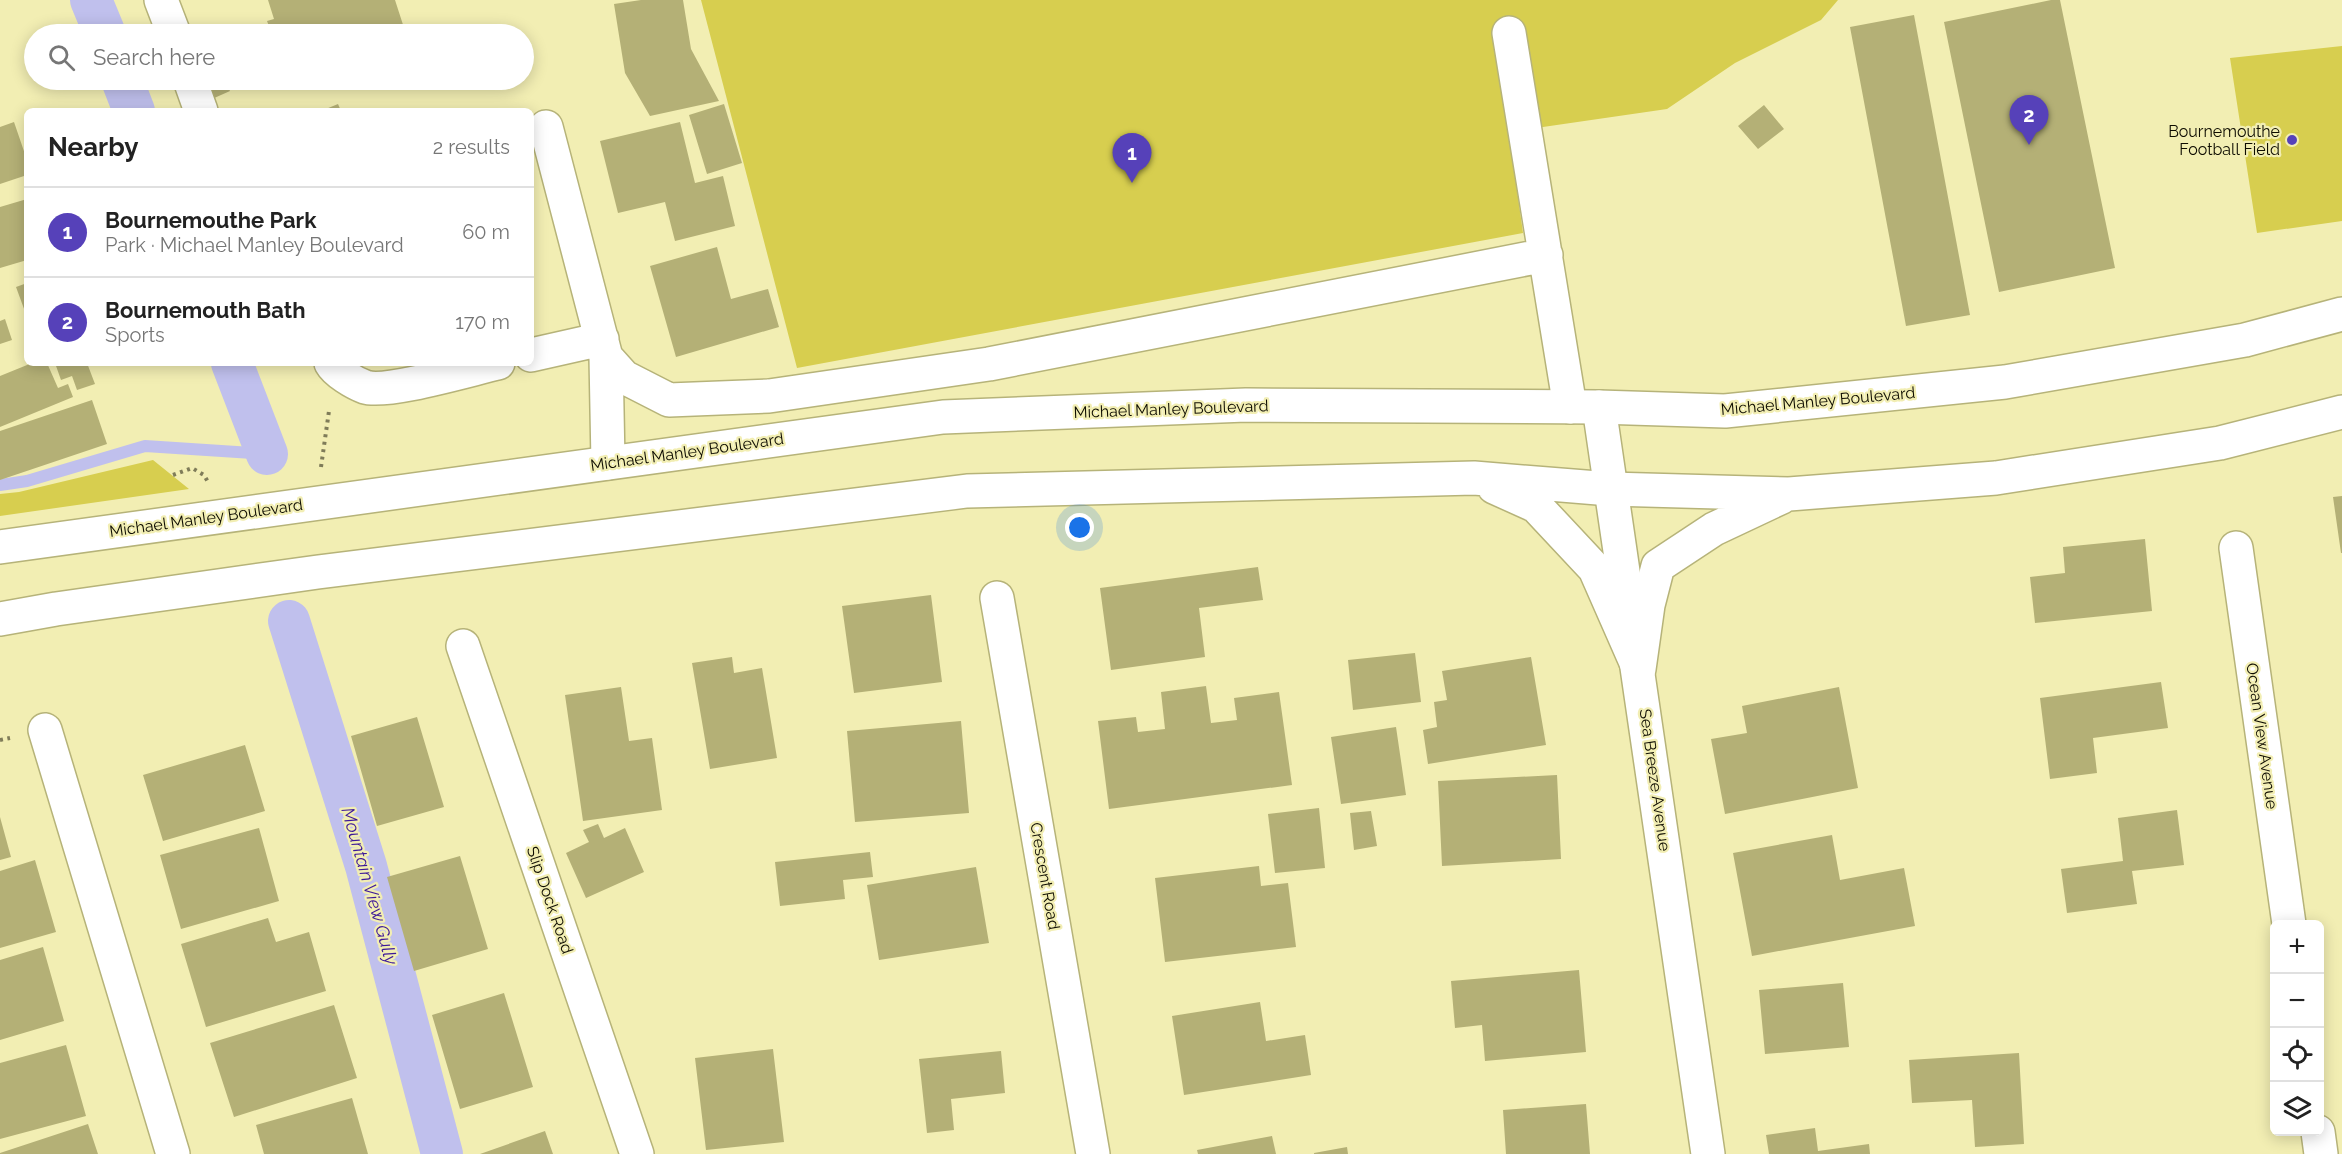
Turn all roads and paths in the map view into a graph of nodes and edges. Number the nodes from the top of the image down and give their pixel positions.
1 (161, 0) edge
2 (170, 24) edge
3 (1509, 33) dead end
4 (194, 90) edge
5 (200, 108) edge
6 (546, 127) dead end
7 (1545, 255) junction
8 (2342, 314) edge
9 (604, 348) junction
10 (534, 356) edge
11 (333, 366) edge
12 (485, 366) edge
13 (1585, 406) junction
14 (2342, 412) edge
15 (608, 463) junction
16 (173, 475) dead end
17 (204, 475) dead end
18 (1474, 478) junction
19 (1610, 489) junction
20 (1789, 494) junction
21 (317, 503) junction
22 (0, 547) edge
23 (2236, 548) dead end
24 (997, 598) dead end
25 (0, 619) edge
26 (463, 646) dead end
27 (1639, 669) junction
28 (45, 730) dead end
29 (2288, 920) edge
30 (2319, 1136) edge
31 (173, 1154) edge
32 (637, 1154) edge
33 (1092, 1154) edge
34 (1708, 1154) edge
35 (2321, 1154) edge

1 - 2 main road
3 - 7 main road, Sea Breeze Avenue
4 - 5 main road
6 - 9 main road
7 - 9 main road
7 - 13 main road, Sea Breeze Avenue
8 - 13 main road, Michael Manley Boulevard
9 - 10 main road
9 - 15 main road
11 - 12 main road
11 - 21 path
13 - 15 main road, Michael Manley Boulevard
13 - 19 main road, Sea Breeze Avenue
14 - 20 main road
15 - 21 main road, Michael Manley Boulevard
16 - 17 path
18 - 19 main road
18 - 25 main road
18 - 27 main road
19 - 20 main road
19 - 27 main road, Sea Breeze Avenue
20 - 27 main road
21 - 22 main road, Michael Manley Boulevard
23 - 29 main road, Ocean View Avenue
24 - 33 main road, Crescent Road
26 - 32 main road, Slip Dock Road
27 - 34 main road, Sea Breeze Avenue
28 - 31 main road
30 - 35 main road

